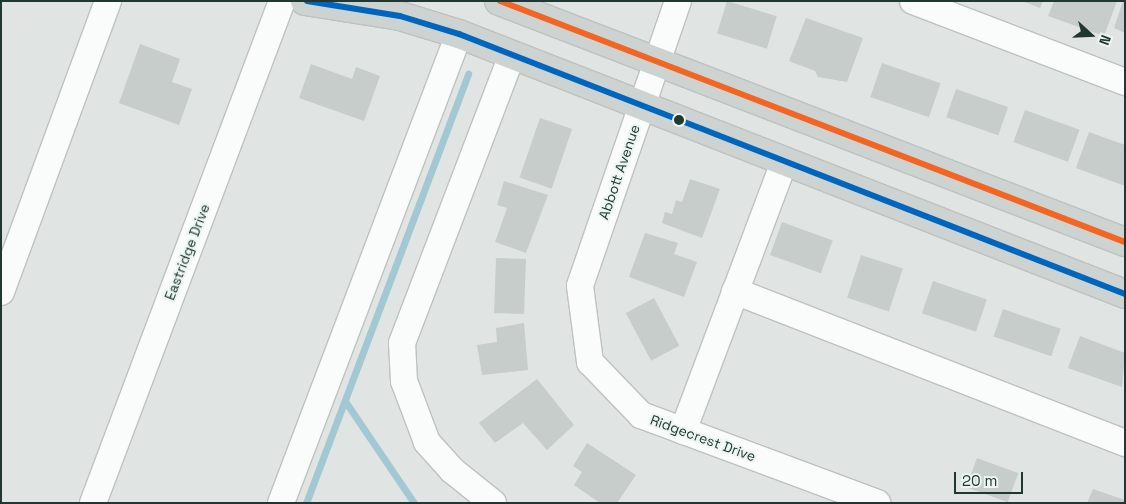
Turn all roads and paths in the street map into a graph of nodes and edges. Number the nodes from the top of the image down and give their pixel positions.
1 (108, 1) edge
2 (282, 1) edge
3 (305, 1) edge
4 (499, 1) edge
5 (678, 1) edge
6 (913, 1) edge
7 (459, 34) junction
8 (512, 55) junction
9 (656, 63) junction
10 (1125, 82) edge
11 (641, 106) junction
12 (784, 162) junction
13 (1125, 242) edge
14 (580, 286) joint
15 (736, 291) junction
16 (1, 292) edge
17 (1125, 294) edge
18 (683, 431) junction
19 (1125, 443) edge
20 (93, 503) edge
21 (281, 503) edge
22 (494, 503) edge
23 (877, 503) edge

1 - 16 street
2 - 20 street, Eastridge Drive
3 - 7 main road
4 - 9 main road
5 - 9 street, Abbott Avenue
6 - 10 street
7 - 8 main road
7 - 21 street
8 - 11 main road
8 - 22 street
9 - 11 street, Abbott Avenue
9 - 13 main road
11 - 12 main road
11 - 14 street, Abbott Avenue
12 - 15 street
12 - 17 main road
14 - 18 street, Ridgecrest Drive
15 - 18 street
15 - 19 street
18 - 23 street, Ridgecrest Drive

